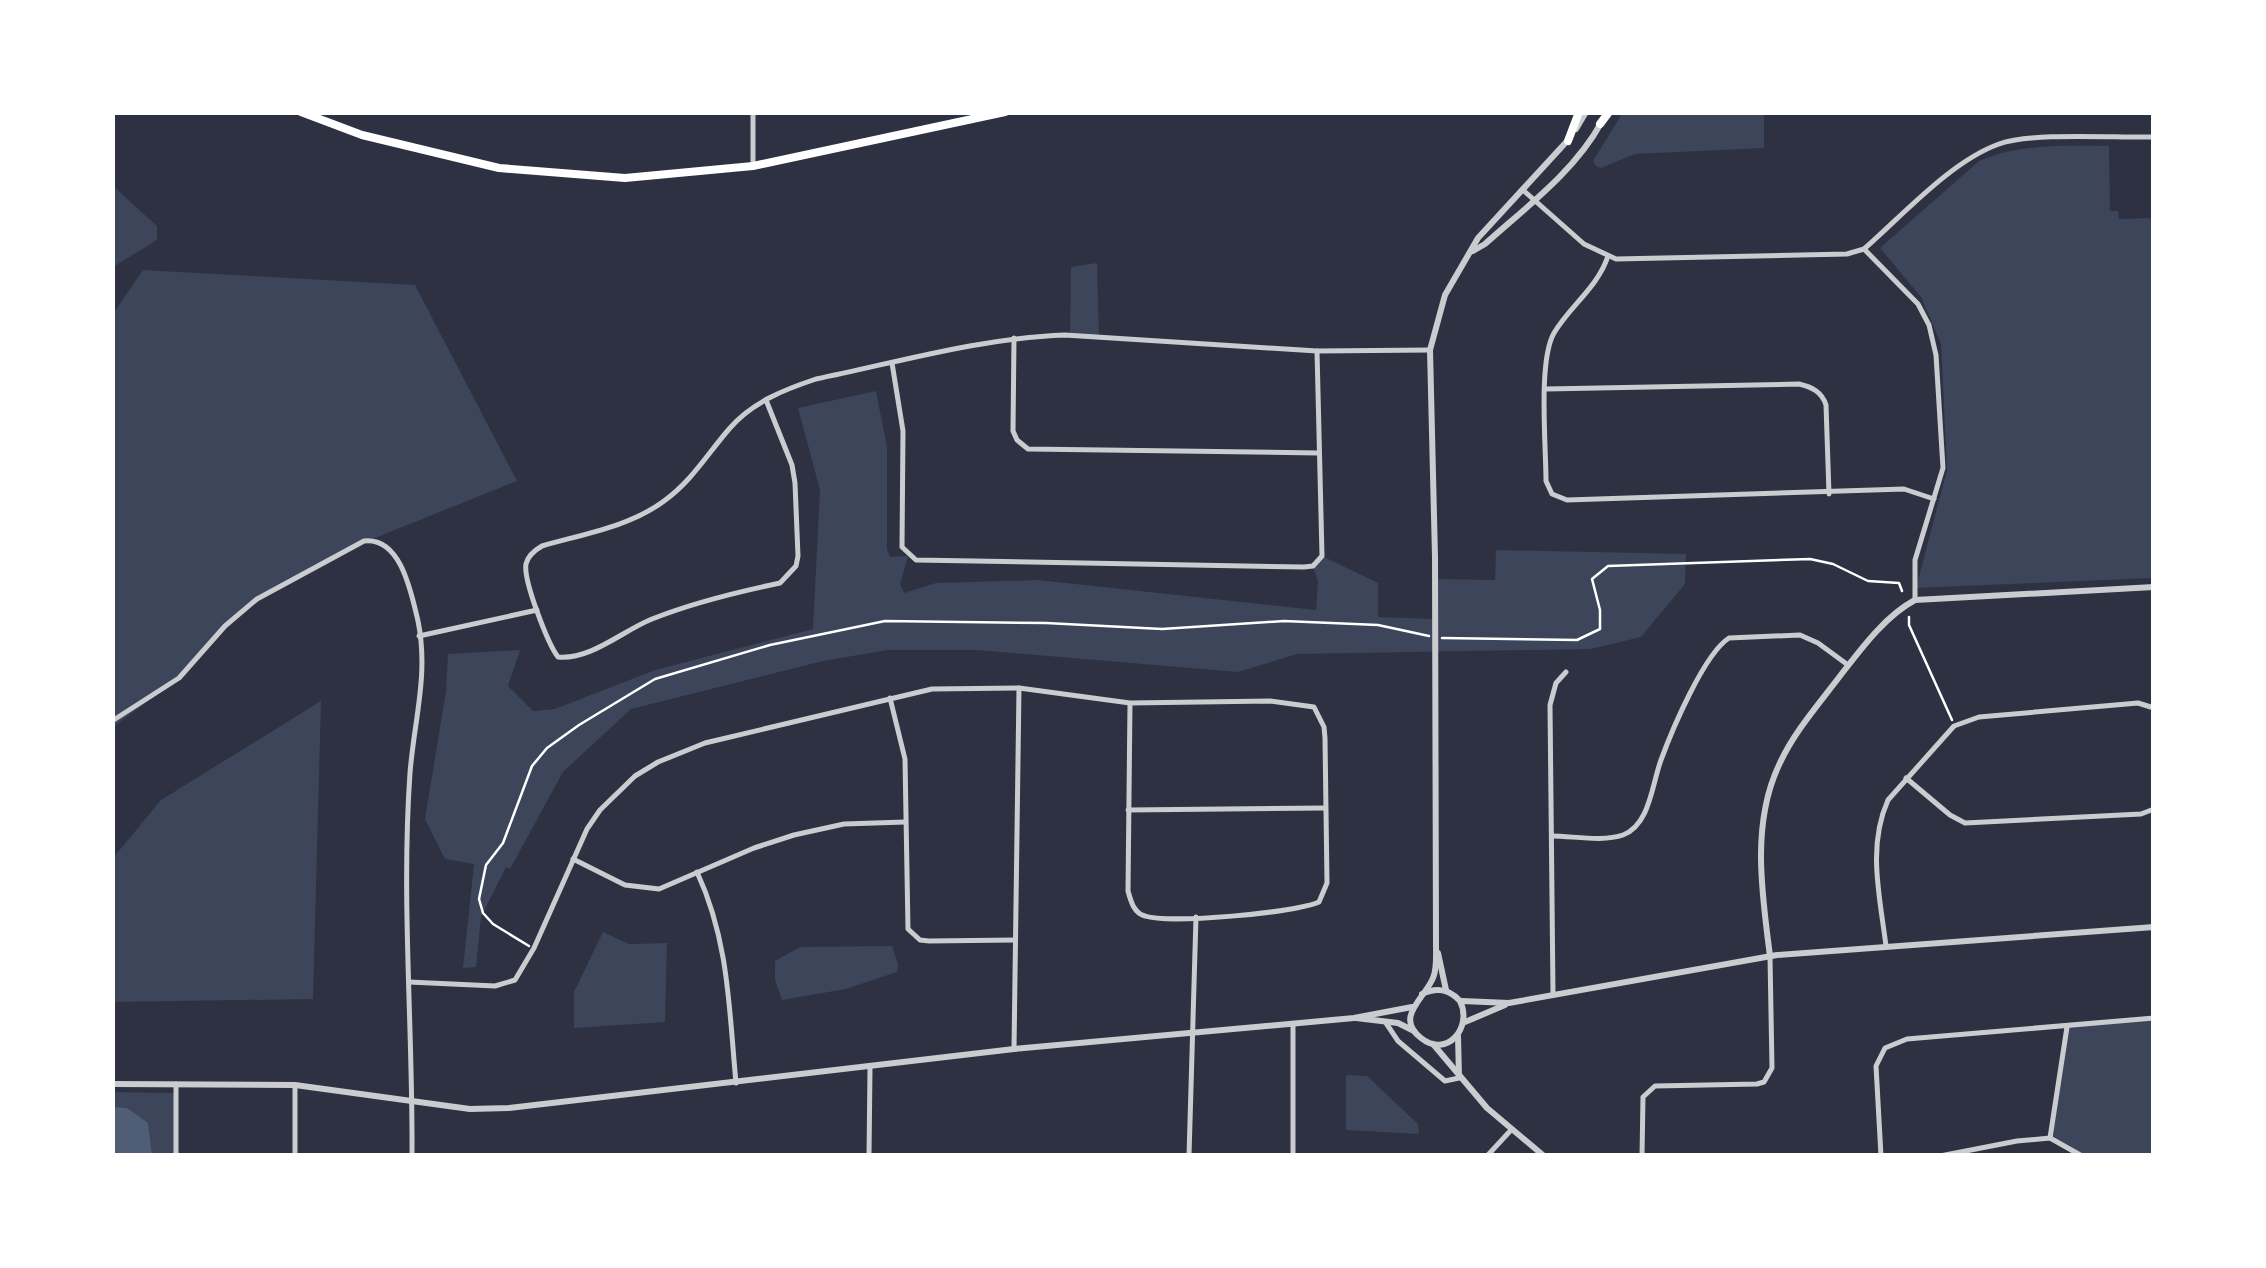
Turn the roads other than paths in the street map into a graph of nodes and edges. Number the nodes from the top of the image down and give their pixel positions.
1 (301, 112) edge
2 (753, 112) edge
3 (1005, 112) edge
4 (1582, 112) edge
5 (1607, 112) edge
6 (1600, 124) joint
7 (2154, 137) edge
8 (1568, 140) joint
9 (753, 166) junction
10 (1522, 190) junction
11 (1533, 200) junction
12 (1864, 248) junction
13 (1472, 252) junction
14 (1608, 256) junction
15 (1014, 337) junction
16 (1318, 350) junction
17 (1430, 350) junction
18 (892, 363) junction
19 (1546, 389) junction
20 (766, 400) junction
21 (1318, 454) junction
22 (1828, 494) junction
23 (1934, 500) junction
24 (2154, 587) edge
25 (1916, 600) junction
26 (537, 610) junction
27 (420, 636) junction
28 (1848, 666) junction
29 (1566, 672) dead end
30 (1019, 688) junction
31 (890, 698) junction
32 (1130, 703) junction
33 (2154, 708) edge
34 (112, 721) edge
35 (1906, 778) junction
36 (1324, 808) junction
37 (2154, 809) edge
38 (1128, 810) junction
39 (905, 822) junction
40 (1552, 836) junction
41 (573, 858) junction
42 (698, 872) junction
43 (1196, 917) junction
44 (2154, 927) edge
45 (1015, 940) junction
46 (1886, 946) junction
47 (1436, 947) junction
48 (1770, 956) junction
49 (409, 982) junction
50 (1446, 990) junction
51 (1422, 994) junction
52 (1554, 995) junction
53 (1460, 1001) junction
54 (1508, 1003) junction
55 (1412, 1007) junction
56 (1354, 1018) junction
57 (2154, 1018) edge
58 (1465, 1022) junction
59 (1293, 1023) junction
60 (1386, 1023) junction
61 (2067, 1027) junction
62 (1414, 1032) junction
63 (1193, 1034) junction
64 (1458, 1036) junction
65 (1433, 1044) junction
66 (1014, 1049) junction
67 (870, 1068) junction
68 (1459, 1078) junction
69 (736, 1083) junction
70 (112, 1084) edge
71 (176, 1084) junction
72 (295, 1085) junction
73 (412, 1102) junction
74 (1512, 1128) junction
75 (2050, 1138) junction
76 (176, 1156) edge
77 (295, 1156) edge
78 (412, 1156) edge
79 (869, 1156) edge
80 (1190, 1156) edge
81 (1293, 1156) edge
82 (1488, 1156) edge
83 (1544, 1156) edge
84 (1642, 1156) edge
85 (1881, 1156) edge
86 (1940, 1156) edge
87 (2082, 1156) edge

1 - 9 main road
2 - 9 street
3 - 9 main road
4 - 8 main road
5 - 6 main road
6 - 11 street
7 - 12 street
8 - 10 street
10 - 11 street
10 - 13 street
11 - 13 street
11 - 14 street
12 - 14 street
12 - 23 street
13 - 17 street
14 - 19 street
15 - 16 street
15 - 18 street
15 - 21 street
16 - 17 street
16 - 21 street
17 - 47 street
18 - 20 street
18 - 21 street
19 - 22 street
19 - 22 street
20 - 26 street
20 - 26 street
22 - 23 street
23 - 25 street
24 - 25 street
25 - 28 street
26 - 27 street
27 - 34 street
27 - 49 street
28 - 40 street
28 - 48 street
29 - 40 street
30 - 31 street
30 - 32 street
30 - 45 street
31 - 39 street
31 - 41 street
32 - 36 street
32 - 38 street
33 - 35 street
35 - 37 street
35 - 46 street
36 - 38 street
36 - 43 street
38 - 43 street
39 - 42 street
39 - 45 street
40 - 52 street
41 - 42 street
41 - 49 street
42 - 69 street
43 - 63 street
44 - 46 street
45 - 66 street
46 - 48 street
47 - 50 street
47 - 51 street
48 - 52 street
48 - 84 street
49 - 73 street
50 - 51 street
50 - 53 street
51 - 55 street
52 - 54 street
53 - 54 street
53 - 58 street
54 - 58 street
55 - 56 street
55 - 62 street
56 - 59 street
56 - 60 street
57 - 61 street
58 - 64 street
59 - 63 street
59 - 81 street
60 - 62 street
60 - 68 street
61 - 75 street
61 - 85 street
62 - 65 street
63 - 66 street
63 - 80 street
64 - 65 street
64 - 68 street
65 - 68 street
66 - 67 street
67 - 69 street
67 - 79 street
68 - 74 street
69 - 73 street
70 - 71 street
71 - 72 street
71 - 76 street
72 - 73 street
72 - 77 street
73 - 78 street
74 - 82 street
74 - 83 street
75 - 86 street
75 - 87 street

